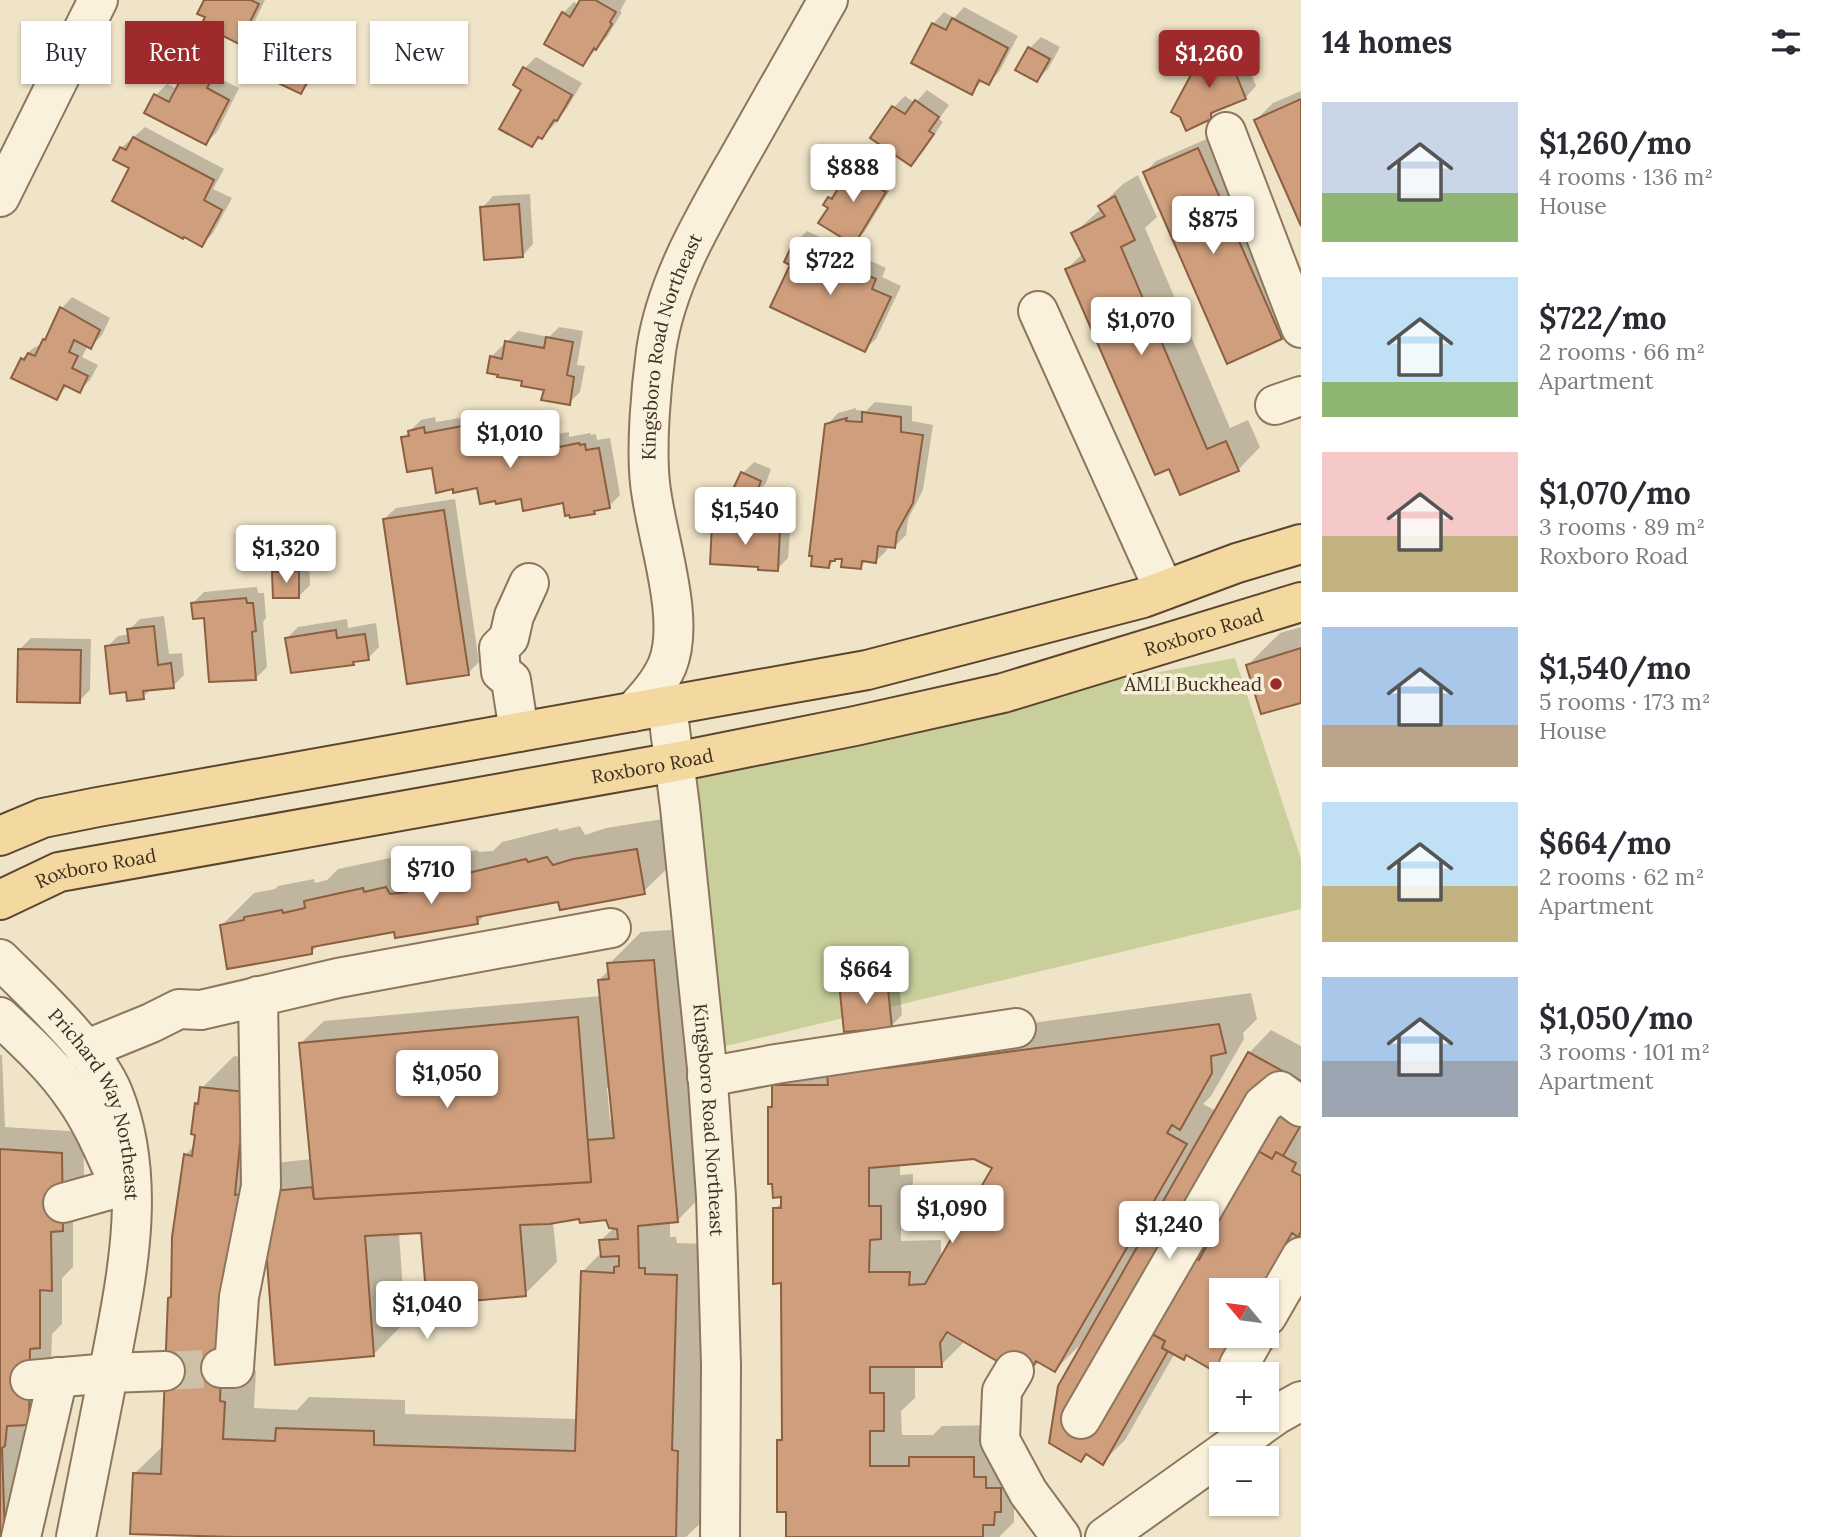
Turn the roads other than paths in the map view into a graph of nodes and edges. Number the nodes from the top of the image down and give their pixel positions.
1 (98, 0) edge
2 (828, 0) edge
3 (1226, 132) dead end
4 (0, 197) edge
5 (1038, 311) dead end
6 (1301, 328) edge
7 (1301, 544) edge
8 (529, 583) dead end
9 (1164, 590) junction
10 (1301, 602) edge
11 (650, 709) junction
12 (519, 732) junction
13 (675, 762) junction
14 (0, 836) edge
15 (0, 900) edge
16 (611, 928) dead end
17 (0, 959) edge
18 (258, 996) junction
19 (0, 1017) edge
20 (1016, 1028) dead end
21 (85, 1050) junction
22 (707, 1077) junction
23 (1264, 1105) junction
24 (1301, 1107) edge
25 (1301, 1123) edge
26 (120, 1187) junction
27 (63, 1203) dead end
28 (1301, 1257) edge
29 (128, 1275) junction
30 (1279, 1295) edge
31 (221, 1368) dead end
32 (165, 1371) tunnel mouth
33 (1014, 1371) dead end
34 (109, 1373) junction
35 (1281, 1406) edge
36 (1080, 1419) dead end
37 (21, 1537) edge
38 (76, 1537) edge
39 (720, 1537) edge
40 (1061, 1537) edge
41 (1105, 1537) edge

1 - 4 street
2 - 11 street, Kingsboro Road Northeast
3 - 6 street
5 - 9 street
7 - 9 main road
8 - 12 street
9 - 11 main road
10 - 13 main road, Roxboro Road
11 - 12 main road
11 - 13 street, Kingsboro Road Northeast
12 - 14 main road
13 - 15 main road, Roxboro Road
13 - 22 street, Kingsboro Road Northeast
16 - 18 street
17 - 21 street, Prichard Way Northeast
18 - 21 street
18 - 31 street
19 - 26 street, Prichard Way Northeast
20 - 22 street
21 - 29 street, Prichard Way Northeast
22 - 39 street, Kingsboro Road Northeast
23 - 24 street
23 - 25 street
23 - 36 street
26 - 27 street
26 - 29 street, Prichard Way Northeast
28 - 30 street
29 - 34 street, Prichard Way Northeast
32 - 34 street
33 - 40 street
34 - 37 street
34 - 38 street, Prichard Way Northeast
35 - 41 street

